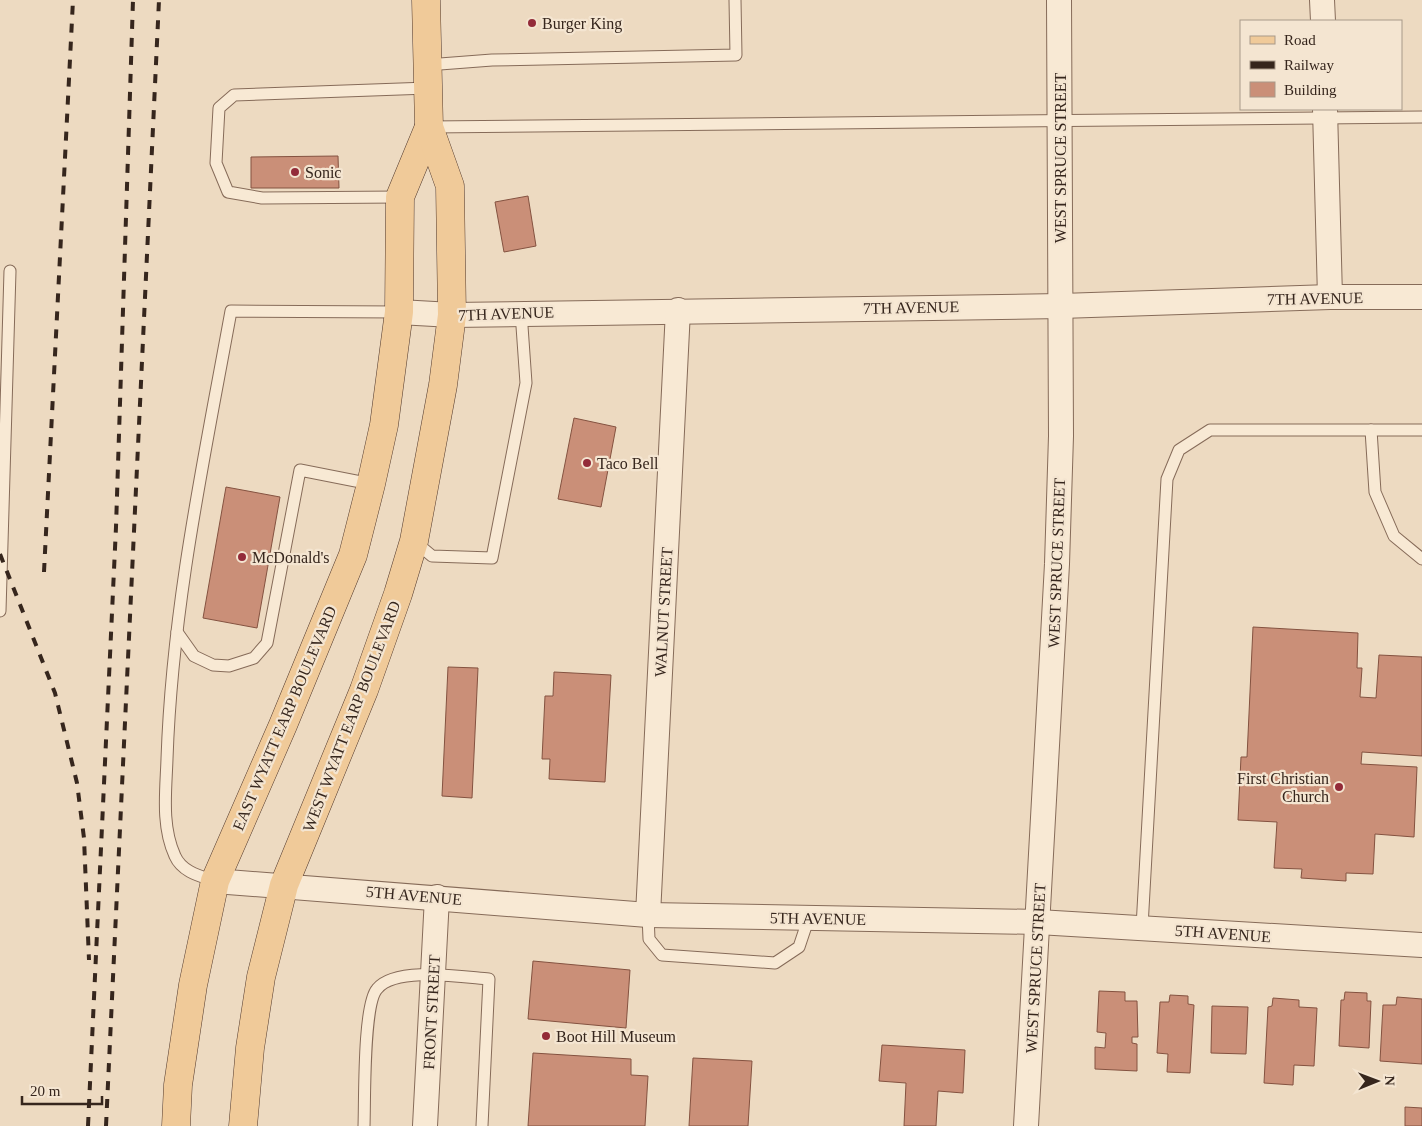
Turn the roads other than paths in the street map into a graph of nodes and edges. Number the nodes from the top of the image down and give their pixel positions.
1 (426, 0) edge
2 (735, 0) edge
3 (1059, 0) edge
4 (1322, 0) edge
5 (1323, 20) edge
6 (427, 76) junction
7 (1325, 113) edge
8 (1422, 117) edge
9 (1060, 121) junction
10 (429, 127) junction
11 (400, 197) junction
12 (10, 271) dead end
13 (1330, 297) junction
14 (1422, 297) edge
15 (1061, 306) junction
16 (678, 310) junction
17 (399, 312) junction
18 (521, 312) junction
19 (452, 315) junction
20 (1371, 430) junction
21 (1422, 430) edge
22 (371, 484) junction
23 (414, 540) junction
24 (353, 555) joint
25 (1422, 559) edge
26 (0, 611) edge
27 (177, 632) junction
28 (215, 881) junction
29 (284, 885) junction
30 (437, 897) junction
31 (648, 914) junction
32 (808, 917) junction
33 (1038, 922) junction
34 (1142, 927) junction
35 (1422, 945) edge
36 (433, 975) junction
37 (176, 1126) edge
38 (243, 1126) edge
39 (364, 1126) edge
40 (425, 1126) edge
41 (482, 1126) edge
42 (1026, 1126) edge

1 - 6 main road, WEST WYATT EARP BOULEVARD
2 - 6 lane
3 - 9 street, WEST SPRUCE STREET
4 - 5 street
6 - 10 main road, WEST WYATT EARP BOULEVARD
6 - 11 lane
7 - 8 lane
7 - 9 lane
7 - 13 street
9 - 10 lane
9 - 15 street, WEST SPRUCE STREET
10 - 11 main road, WEST WYATT EARP BOULEVARD
10 - 19 main road, WEST WYATT EARP BOULEVARD
11 - 17 main road, WEST WYATT EARP BOULEVARD
12 - 26 lane
13 - 14 street, 7TH AVENUE
13 - 15 street, 7TH AVENUE
15 - 16 street, 7TH AVENUE
15 - 33 street, WEST SPRUCE STREET
16 - 18 street, 7TH AVENUE
16 - 31 street, WALNUT STREET
17 - 19 street, 7TH AVENUE
17 - 22 main road, WEST WYATT EARP BOULEVARD
17 - 27 lane
18 - 19 street, 7TH AVENUE
18 - 23 lane
19 - 23 main road, WEST WYATT EARP BOULEVARD
20 - 21 lane
20 - 25 lane
20 - 34 lane
22 - 24 main road, WEST WYATT EARP BOULEVARD
22 - 27 lane
23 - 29 main road, WEST WYATT EARP BOULEVARD
24 - 28 main road, EAST WYATT EARP BOULEVARD
27 - 28 lane
28 - 29 street, 5TH AVENUE
28 - 37 main road
29 - 30 street, 5TH AVENUE
29 - 38 main road, WEST WYATT EARP BOULEVARD
30 - 31 street, 5TH AVENUE
30 - 36 street, FRONT STREET
31 - 32 street, 5TH AVENUE
31 - 32 lane
32 - 33 street, 5TH AVENUE
33 - 34 street, 5TH AVENUE
33 - 42 street, WEST SPRUCE STREET
34 - 35 street, 5TH AVENUE
36 - 39 lane
36 - 40 street, FRONT STREET
36 - 41 lane

